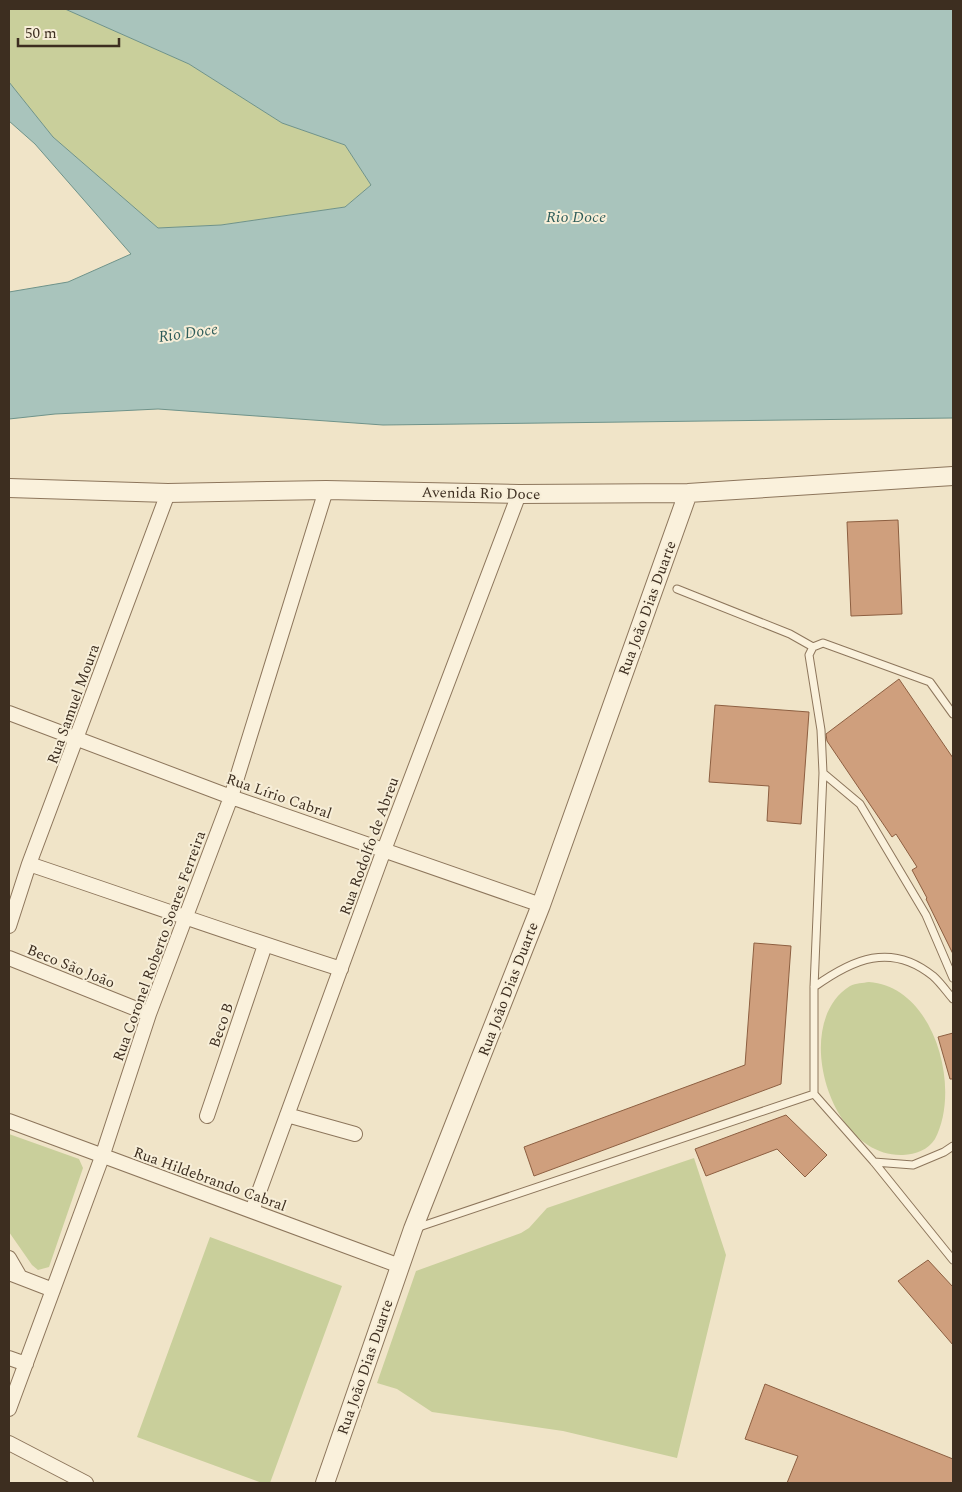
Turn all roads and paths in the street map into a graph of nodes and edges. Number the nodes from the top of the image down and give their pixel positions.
1 (953, 476) edge
2 (9, 488) edge
3 (326, 490) junction
4 (168, 493) junction
5 (688, 493) junction
6 (519, 494) junction
7 (678, 589) dead end
8 (813, 647) junction
9 (9, 714) edge
10 (953, 714) edge
11 (77, 740) junction
12 (823, 773) junction
13 (231, 797) junction
14 (384, 850) junction
15 (29, 864) junction
16 (541, 904) junction
17 (186, 916) junction
18 (9, 926) edge
19 (265, 945) junction
20 (9, 958) edge
21 (341, 969) junction
22 (953, 978) edge
23 (814, 987) junction
24 (953, 999) edge
25 (149, 1014) junction
26 (814, 1094) junction
27 (287, 1115) junction
28 (207, 1116) dead end
29 (9, 1121) edge
30 (356, 1134) dead end
31 (953, 1146) edge
32 (102, 1157) junction
33 (874, 1162) junction
34 (252, 1211) junction
35 (413, 1229) junction
36 (9, 1258) edge
37 (953, 1260) edge
38 (400, 1266) junction
39 (14, 1275) edge
40 (53, 1290) junction
41 (9, 1358) edge
42 (26, 1364) junction
43 (9, 1409) edge
44 (9, 1443) edge
45 (86, 1483) edge
46 (325, 1483) edge

1 - 5 street, Avenida Rio Doce
2 - 4 street, Avenida Rio Doce
3 - 4 street, Avenida Rio Doce
3 - 6 street, Avenida Rio Doce
3 - 13 street, Rua Coronel Roberto Soares Ferreira
4 - 11 street, Rua Samuel Moura
5 - 6 street, Avenida Rio Doce
5 - 16 street, Rua João Dias Duarte
6 - 14 street, Rua Rodolfo de Abreu
7 - 8 lane
8 - 10 lane
8 - 12 lane
9 - 11 street, Rua Lírio Cabral
11 - 13 street, Rua Lírio Cabral
11 - 15 street, Rua Samuel Moura
12 - 22 lane
12 - 23 lane
13 - 14 street, Rua Lírio Cabral
13 - 17 street, Rua Coronel Roberto Soares Ferreira
14 - 16 street, Rua Lírio Cabral
14 - 21 street, Rua Rodolfo de Abreu
15 - 17 street
15 - 18 street, Rua Samuel Moura
16 - 35 street, Rua João Dias Duarte
17 - 19 street
17 - 25 street, Rua Coronel Roberto Soares Ferreira
19 - 21 street
19 - 28 street, Beco B
20 - 25 street, Beco São João
21 - 27 street, Rua Rodolfo de Abreu
23 - 24 lane
23 - 26 lane
25 - 32 street, Rua Coronel Roberto Soares Ferreira
26 - 33 lane
26 - 35 lane
27 - 30 street
27 - 34 street, Rua Rodolfo de Abreu
29 - 32 street, Rua Hildebrando Cabral
31 - 33 lane
32 - 34 street, Rua Hildebrando Cabral
32 - 40 street, Rua Coronel Roberto Soares Ferreira
33 - 37 lane
34 - 38 street, Rua Hildebrando Cabral
35 - 38 street, Rua João Dias Duarte
36 - 39 street
38 - 46 street, Rua João Dias Duarte
39 - 40 street
40 - 42 street, Rua Coronel Roberto Soares Ferreira
41 - 42 street
42 - 43 street, Rua Coronel Roberto Soares Ferreira
44 - 45 street

